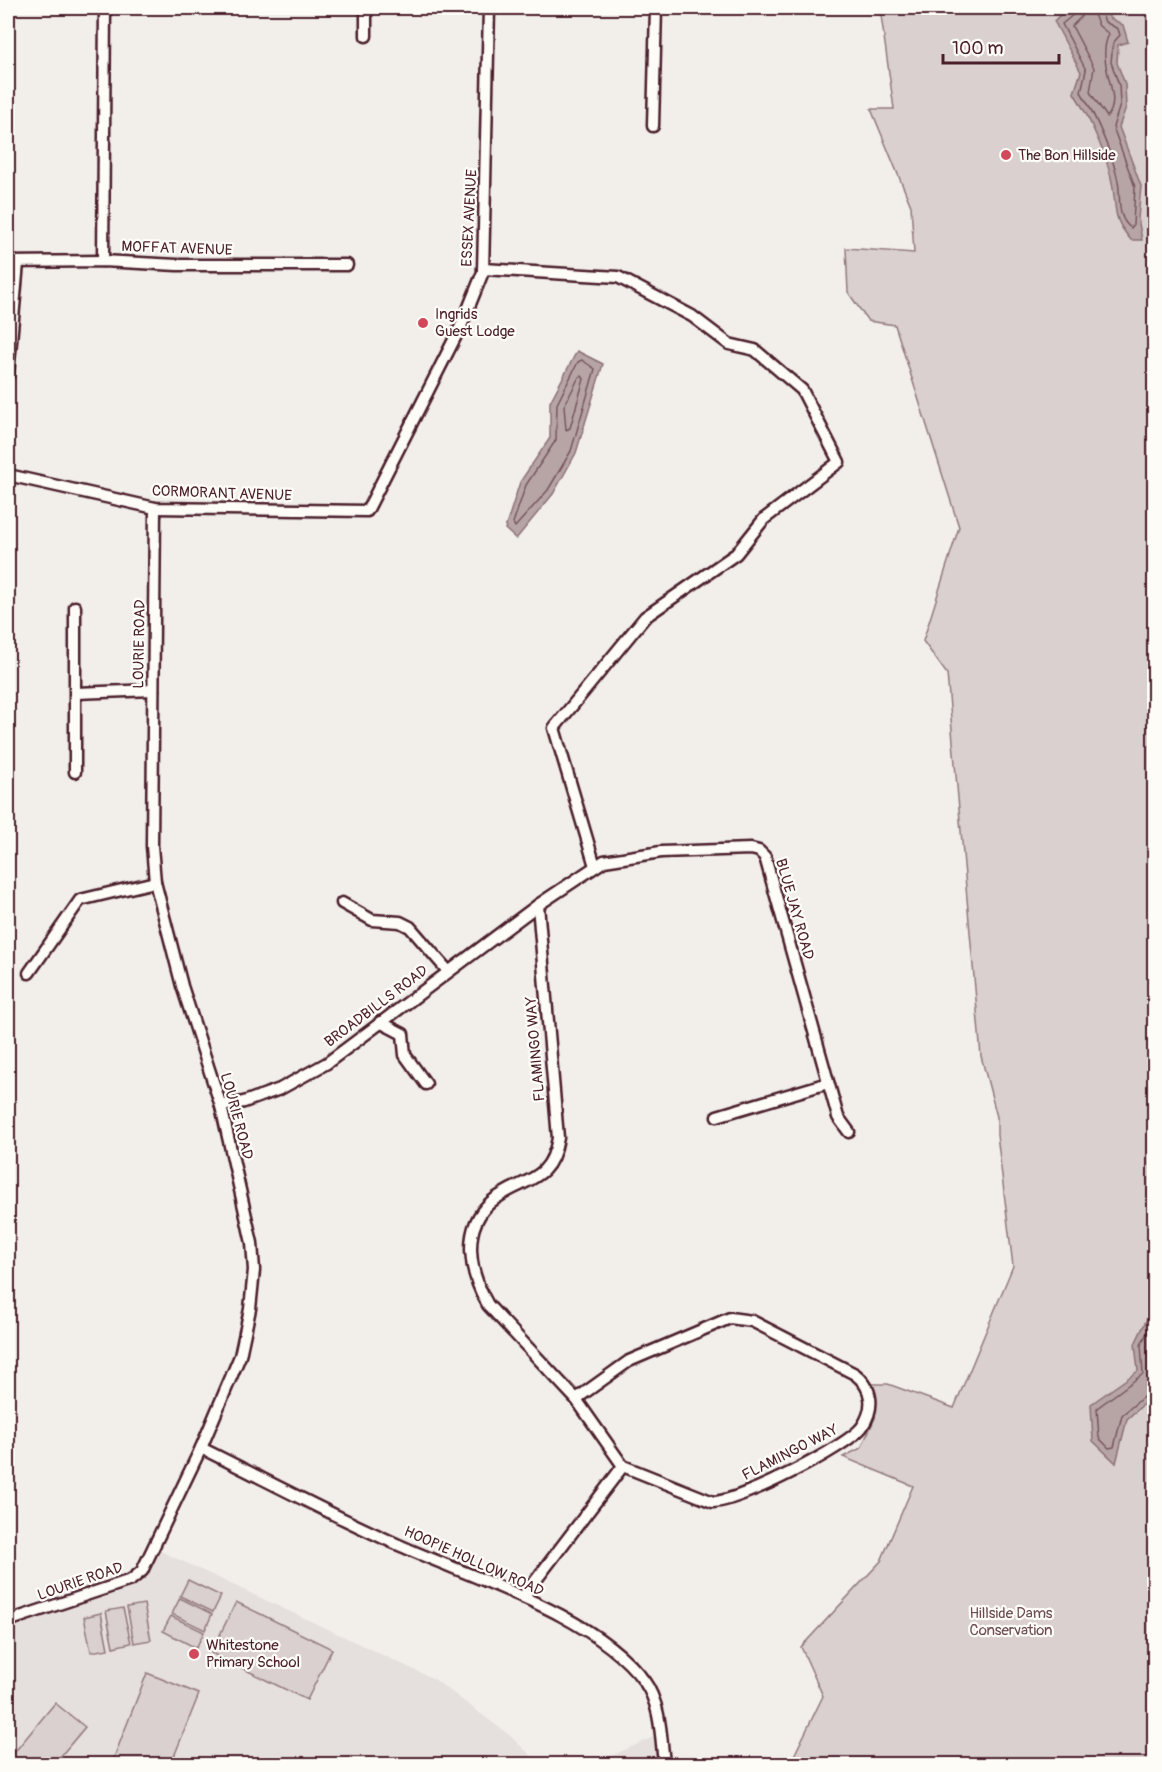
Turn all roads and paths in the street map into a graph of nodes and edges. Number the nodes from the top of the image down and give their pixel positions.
1 (105, 8) edge
2 (366, 8) edge
3 (489, 8) edge
4 (656, 8) edge
5 (366, 36) dead end
6 (653, 126) dead end
7 (103, 261) junction
8 (13, 262) edge
9 (346, 265) dead end
10 (483, 269) junction
11 (8, 375) edge
12 (8, 475) edge
13 (155, 508) junction
14 (367, 511) joint
15 (75, 607) dead end
16 (153, 690) junction
17 (76, 693) junction
18 (75, 772) dead end
19 (595, 866) junction
20 (155, 882) junction
21 (342, 903) dead end
22 (538, 905) junction
23 (448, 970) junction
24 (29, 973) dead end
25 (380, 1022) junction
26 (828, 1083) junction
27 (426, 1084) dead end
28 (221, 1106) junction
29 (717, 1116) dead end
30 (849, 1131) dead end
31 (576, 1399) junction
32 (201, 1448) junction
33 (623, 1466) junction
34 (523, 1597) junction
35 (8, 1621) edge
36 (664, 1764) edge

1 - 7 street
2 - 5 street
3 - 10 street, ESSEX AVENUE
4 - 6 street
7 - 8 street, MOFFAT AVENUE
7 - 9 street, MOFFAT AVENUE
8 - 11 street
10 - 14 street, ESSEX AVENUE
10 - 19 street
12 - 13 street, CORMORANT AVENUE
13 - 14 street, CORMORANT AVENUE
13 - 16 street, LOURIE ROAD
15 - 17 street
16 - 17 street
16 - 20 street, LOURIE ROAD
17 - 18 street
19 - 22 street, BLUE JAY ROAD
19 - 26 street, BLUE JAY ROAD
20 - 24 street
20 - 28 street, LOURIE ROAD
21 - 23 street
22 - 23 street, BROADBILLS ROAD
22 - 31 street, FLAMINGO WAY
23 - 25 street, BROADBILLS ROAD
25 - 27 street
25 - 28 street, BROADBILLS ROAD
26 - 29 street
26 - 30 street, BLUE JAY ROAD
28 - 32 street, LOURIE ROAD
31 - 33 street, FLAMINGO WAY
31 - 33 street, FLAMINGO WAY
32 - 34 street, HOOPIE HOLLOW ROAD
32 - 35 street, LOURIE ROAD
33 - 34 street
34 - 36 street, HOOPIE HOLLOW ROAD

